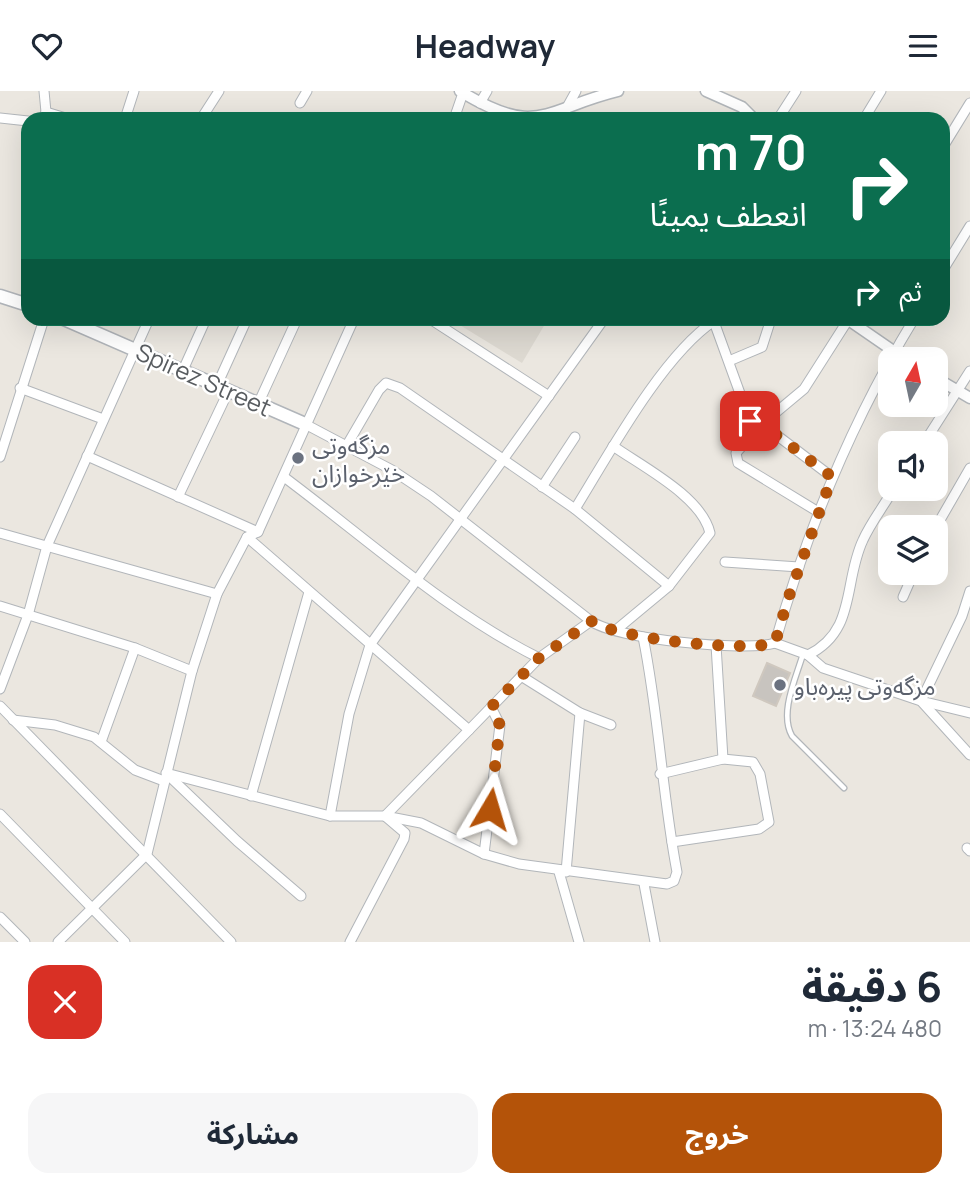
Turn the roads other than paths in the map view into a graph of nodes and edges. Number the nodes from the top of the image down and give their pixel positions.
1 (44, 91) edge
2 (134, 91) edge
3 (219, 91) edge
4 (307, 91) edge
5 (487, 91) edge
6 (576, 91) edge
7 (618, 91) edge
8 (706, 91) edge
9 (796, 91) edge
10 (881, 91) edge
11 (462, 92) edge
12 (300, 103) dead end
13 (480, 103) junction
14 (970, 103) edge
15 (565, 111) junction
16 (45, 112) edge
17 (127, 112) edge
18 (206, 112) edge
19 (456, 112) edge
20 (500, 112) edge
21 (559, 112) edge
22 (747, 112) edge
23 (782, 112) edge
24 (868, 112) edge
25 (0, 118) edge
26 (21, 120) edge
27 (950, 136) edge
28 (970, 226) edge
29 (950, 259) edge
30 (0, 296) edge
31 (21, 303) edge
32 (42, 326) edge
33 (91, 326) edge
34 (146, 326) edge
35 (203, 326) edge
36 (245, 326) edge
37 (294, 326) edge
38 (351, 326) edge
39 (441, 326) edge
40 (599, 326) edge
41 (707, 326) edge
42 (716, 326) edge
43 (769, 326) edge
44 (844, 326) edge
45 (858, 326) edge
46 (910, 326) edge
47 (886, 347) edge
48 (896, 347) edge
49 (135, 348) junction
50 (729, 361) junction
51 (183, 370) junction
52 (970, 371) edge
53 (878, 383) edge
54 (948, 385) edge
55 (20, 388) junction
56 (223, 388) junction
57 (958, 391) junction
58 (549, 396) junction
59 (970, 398) edge
60 (258, 404) junction
61 (103, 419) junction
62 (305, 424) junction
63 (762, 424) junction
64 (932, 431) edge
65 (575, 437) dead end
66 (347, 445) junction
67 (613, 446) junction
68 (87, 456) junction
69 (0, 457) edge
70 (505, 461) junction
71 (970, 468) edge
72 (284, 477) junction
73 (832, 477) junction
74 (542, 488) junction
75 (178, 496) junction
76 (886, 501) edge
77 (575, 509) junction
78 (820, 513) junction
79 (943, 515) edge
80 (461, 520) junction
81 (257, 532) junction
82 (0, 533) edge
83 (247, 537) junction
84 (47, 546) junction
85 (725, 562) dead end
86 (799, 567) junction
87 (420, 579) junction
88 (908, 585) edge
89 (669, 586) junction
90 (970, 591) edge
91 (309, 592) junction
92 (217, 594) junction
93 (903, 597) dead end
94 (0, 606) edge
95 (28, 615) junction
96 (592, 621) junction
97 (616, 630) junction
98 (643, 637) junction
99 (775, 643) junction
100 (370, 645) junction
101 (716, 645) junction
102 (135, 648) junction
103 (805, 655) junction
104 (539, 658) junction
105 (192, 671) junction
106 (521, 675) junction
107 (0, 688) edge
108 (922, 701) junction
109 (0, 706) edge
110 (491, 707) junction
111 (580, 713) junction
112 (970, 713) edge
113 (13, 720) junction
114 (611, 725) dead end
115 (468, 730) junction
116 (101, 743) junction
117 (970, 755) edge
118 (723, 759) junction
119 (660, 774) junction
120 (165, 777) junction
121 (845, 788) dead end
122 (251, 796) junction
123 (0, 814) edge
124 (330, 816) junction
125 (385, 816) junction
126 (672, 842) junction
127 (147, 854) junction
128 (484, 854) junction
129 (563, 872) junction
130 (644, 884) junction
131 (301, 895) dead end
132 (93, 908) junction
133 (0, 917) edge
134 (25, 942) edge
135 (58, 942) edge
136 (125, 942) edge
137 (231, 942) edge
138 (350, 942) edge
139 (579, 942) edge
140 (655, 942) edge

1 - 16 street
2 - 17 street
3 - 18 street
4 - 12 street
5 - 13 street
6 - 15 street
7 - 15 street
8 - 22 street
9 - 23 street
10 - 24 street
11 - 13 street
11 - 19 street
13 - 20 street
14 - 27 street
15 - 21 street
25 - 26 street
28 - 29 street
30 - 31 main road
32 - 55 street
33 - 49 main road, Spirez Street
34 - 49 street
35 - 51 street
36 - 56 street
37 - 60 street
38 - 62 street
39 - 58 street
40 - 58 street
41 - 67 street
42 - 50 street
43 - 50 street
44 - 63 street
45 - 47 street
46 - 48 street
49 - 51 main road, Spirez Street
49 - 61 street
50 - 63 street
51 - 56 main road, Spirez Street
52 - 57 street
53 - 73 street
54 - 57 street
55 - 61 street
55 - 69 street
56 - 60 main road, Spirez Street
56 - 75 street
57 - 59 street
57 - 64 street
58 - 70 street
60 - 62 main road, Spirez Street
61 - 68 street
62 - 66 street
62 - 72 street
63 - 73 street
63 - 78 street
65 - 74 street
66 - 70 street
66 - 80 street
67 - 77 street
67 - 89 street
68 - 75 street
68 - 84 street
70 - 74 street
70 - 80 street
71 - 79 street
72 - 81 street
72 - 87 street
73 - 78 street
74 - 77 street
75 - 81 street
76 - 103 street
77 - 89 street
78 - 86 street
80 - 87 street
80 - 96 street
81 - 83 street
82 - 84 street
83 - 91 street
83 - 92 street
84 - 92 street
84 - 95 street
85 - 86 street
86 - 99 street
87 - 100 street
87 - 104 street
88 - 93 street
89 - 97 street
90 - 108 street
91 - 100 street
91 - 122 street
92 - 105 street
94 - 95 street
95 - 102 street
95 - 107 street
96 - 97 street
96 - 104 street
97 - 98 street
98 - 101 street
98 - 119 street
99 - 101 street
99 - 103 street
100 - 115 street
100 - 124 street
101 - 118 street
102 - 105 street
102 - 116 street
103 - 108 street
103 - 121 lane
104 - 106 street
105 - 120 street
106 - 110 street
106 - 111 street
108 - 112 street
108 - 117 street
109 - 113 street
110 - 115 street
110 - 128 street
111 - 114 street
111 - 129 street
113 - 116 street
113 - 127 street
115 - 125 street
116 - 120 street
118 - 119 street
118 - 126 street
119 - 126 street
120 - 122 street
120 - 127 street
120 - 131 street
122 - 124 street
123 - 132 street
124 - 125 street
125 - 128 street
125 - 138 street
126 - 130 street
127 - 132 street
127 - 137 street
128 - 129 street
129 - 130 street
129 - 139 street
130 - 140 street
132 - 135 street
132 - 136 street
133 - 134 street

